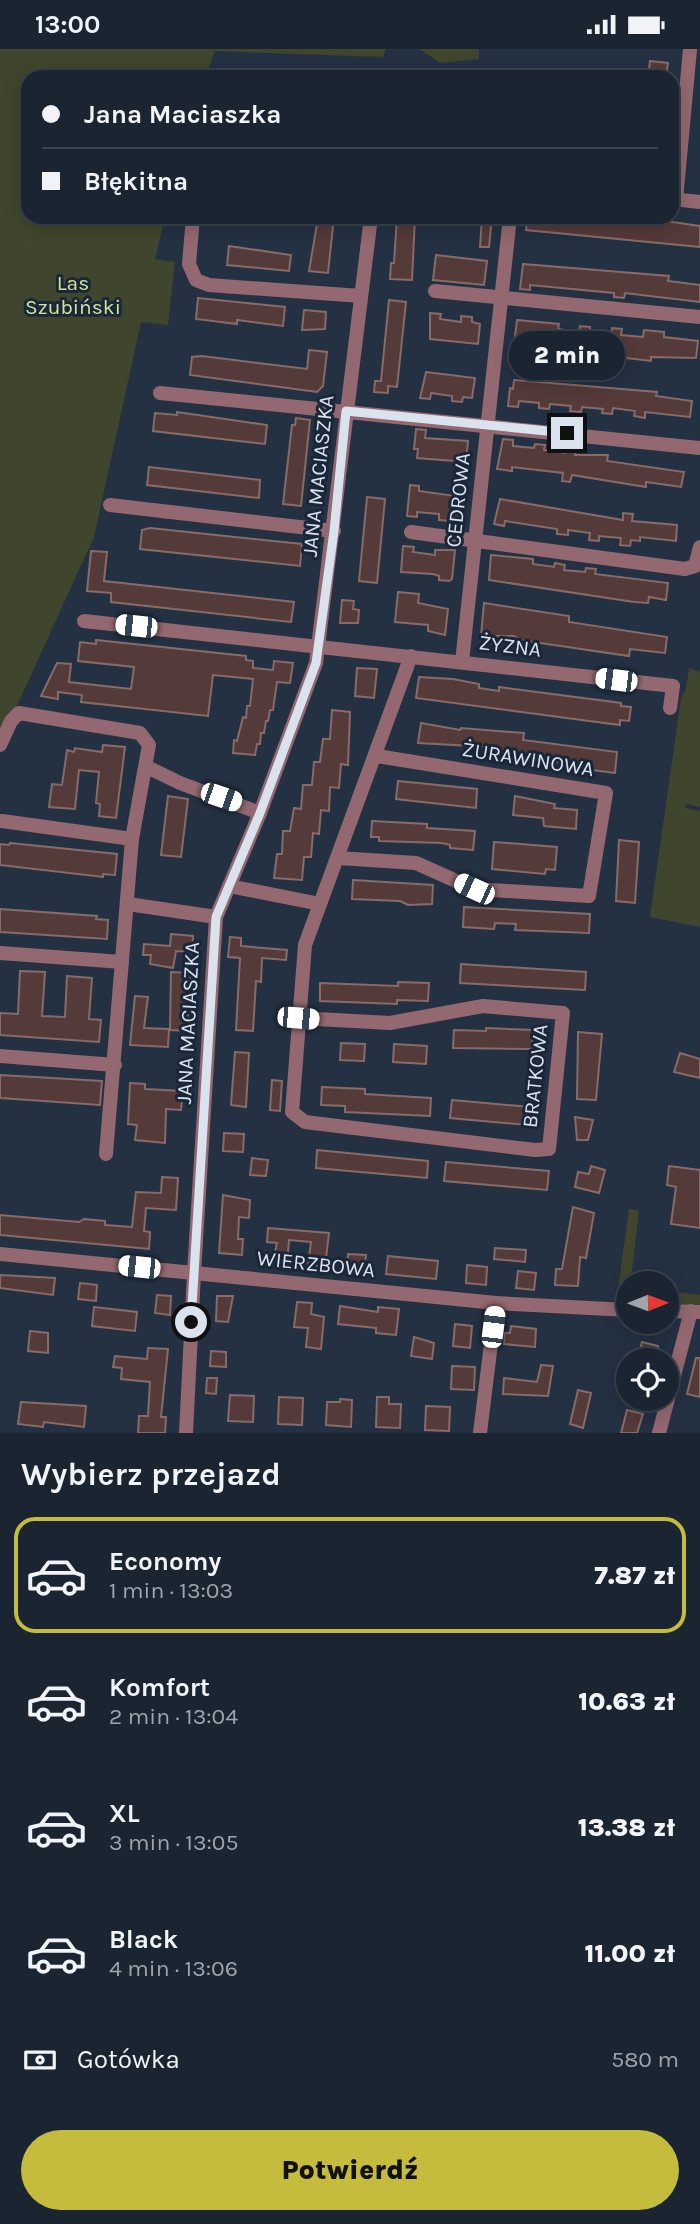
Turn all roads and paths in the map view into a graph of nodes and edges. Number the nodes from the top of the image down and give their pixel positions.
1 (690, 49) edge
2 (679, 152) edge
3 (679, 200) edge
4 (700, 202) edge
5 (192, 224) edge
6 (370, 224) edge
7 (509, 224) edge
8 (435, 291) dead end
9 (361, 296) junction
10 (501, 297) junction
11 (700, 317) edge
12 (160, 393) dead end
13 (346, 411) junction
14 (488, 424) junction
15 (700, 448) edge
16 (110, 505) dead end
17 (334, 531) junction
18 (411, 532) dead end
19 (475, 539) junction
20 (700, 547) edge
21 (84, 621) dead end
22 (320, 646) junction
23 (411, 656) junction
24 (462, 662) junction
25 (670, 708) dead end
26 (0, 745) edge
27 (377, 756) junction
28 (147, 767) junction
29 (260, 813) junction
30 (2, 821) dead end
31 (132, 839) junction
32 (338, 858) junction
33 (229, 885) junction
34 (128, 904) junction
35 (320, 904) junction
36 (216, 917) junction
37 (0, 953) edge
38 (122, 962) junction
39 (298, 1018) junction
40 (0, 1056) edge
41 (115, 1065) junction
42 (106, 1154) dead end
43 (0, 1254) edge
44 (194, 1273) junction
45 (496, 1303) junction
46 (616, 1309) edge
47 (696, 1311) edge
48 (484, 1430) edge
49 (186, 1433) edge
50 (659, 1433) edge

1 - 2 street
3 - 4 street
5 - 9 street
6 - 9 street, JANA MACIASZKA
7 - 10 street, CEDROWA
8 - 10 street
9 - 13 street, JANA MACIASZKA
10 - 11 street
10 - 14 street, CEDROWA
12 - 13 street
13 - 14 street
13 - 17 street, JANA MACIASZKA
14 - 15 street
14 - 19 street, CEDROWA
16 - 17 street
17 - 22 street, JANA MACIASZKA
18 - 19 street
19 - 20 street
19 - 24 street, CEDROWA
21 - 22 street, ŻYZNA
22 - 23 street, ŻYZNA
22 - 29 street, JANA MACIASZKA
23 - 24 street, ŻYZNA
23 - 27 street
24 - 25 street, ŻYZNA
26 - 28 street
27 - 32 street
27 - 32 street, ŻURAWINOWA
28 - 29 street
28 - 31 street
29 - 33 street, JANA MACIASZKA
30 - 31 street
31 - 34 street
32 - 35 street
33 - 35 street
33 - 36 street, JANA MACIASZKA
34 - 36 street
34 - 38 street
35 - 39 street
36 - 44 street, JANA MACIASZKA
37 - 38 street
38 - 41 street
39 - 39 street, BRATKOWA
40 - 41 street
41 - 42 street
43 - 44 street, WIERZBOWA
44 - 45 street, WIERZBOWA
44 - 49 street, JANA MACIASZKA
45 - 46 street, WIERZBOWA
45 - 48 street
47 - 50 street

